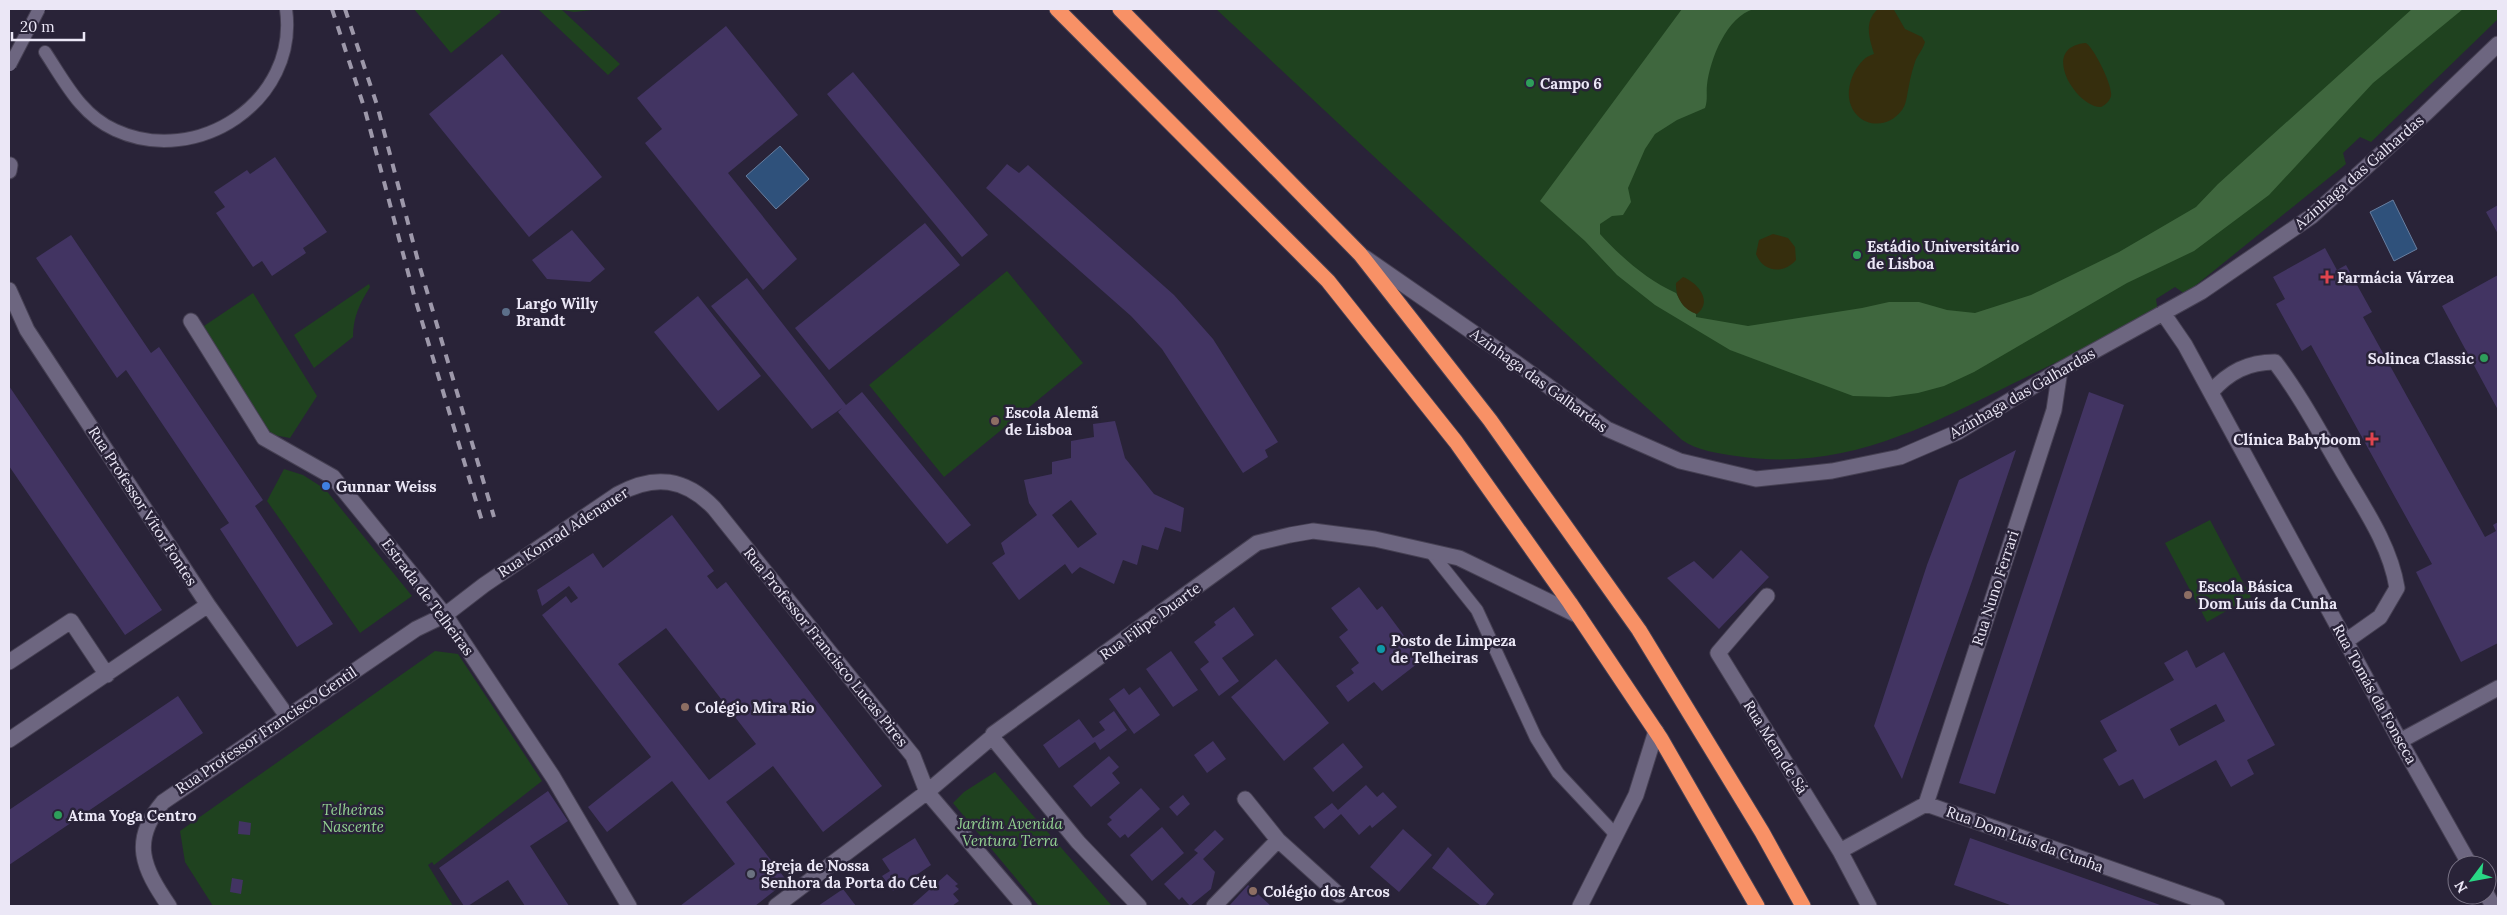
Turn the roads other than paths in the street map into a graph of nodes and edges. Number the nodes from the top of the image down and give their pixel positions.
1 (39, 9) edge
2 (286, 9) edge
3 (1057, 9) edge
4 (1120, 9) edge
5 (2498, 44) edge
6 (45, 52) dead end
7 (9, 65) edge
8 (1360, 254) junction
9 (9, 290) edge
10 (2163, 313) junction
11 (191, 321) dead end
12 (2060, 370) junction
13 (2211, 392) junction
14 (714, 508) joint
15 (1430, 551) junction
16 (1767, 596) dead end
17 (208, 606) junction
18 (445, 615) junction
19 (1578, 616) junction
20 (2346, 641) junction
21 (9, 662) edge
22 (107, 675) junction
23 (2498, 688) edge
24 (287, 716) junction
25 (1656, 731) junction
26 (992, 737) junction
27 (9, 740) edge
28 (2400, 741) junction
29 (927, 792) junction
30 (1244, 799) dead end
31 (1926, 804) junction
32 (1616, 835) junction
33 (1278, 840) junction
34 (1840, 851) junction
35 (2464, 855) edge
36 (1339, 895) dead end
37 (169, 906) edge
38 (629, 906) edge
39 (776, 906) edge
40 (1024, 906) edge
41 (1139, 906) edge
42 (1214, 906) edge
43 (1580, 906) edge
44 (1757, 906) edge
45 (1803, 906) edge
46 (1869, 906) edge
47 (2216, 906) edge

1 - 7 lane, bridge
2 - 6 lane
3 - 19 highway
4 - 8 highway
5 - 10 street, Azinhaga das Galhardas
8 - 12 street, Azinhaga das Galhardas
8 - 45 highway
9 - 17 street, Rua Professor Vítor Fontes
10 - 12 street, Azinhaga das Galhardas
10 - 13 street, Rua Tomás da Fonseca
11 - 18 street, Estrada de Telheiras
12 - 31 street, Rua Nuno Ferrari
13 - 20 street, Rua Tomás da Fonseca
13 - 20 street
14 - 18 street, Rua Konrad Adenauer
14 - 29 street, Rua Professor Francisco Lucas Pires
15 - 19 street, Rua Filipe Duarte
15 - 26 street, Rua Filipe Duarte
15 - 32 lane
16 - 34 street, Rua Mem de Sá
17 - 22 street
17 - 24 street, Rua Professor Vítor Fontes
18 - 24 street, Rua Professor Francisco Gentil
18 - 38 street, Estrada de Telheiras
19 - 25 highway
20 - 28 street, Rua Tomás da Fonseca
21 - 22 street
22 - 27 street
23 - 28 street
24 - 37 street, Rua Professor Francisco Gentil
25 - 32 street
25 - 44 highway
26 - 29 street, Rua Filipe Duarte
26 - 41 street
28 - 35 street, Rua Tomás da Fonseca
29 - 39 street, Rua Filipe Duarte
29 - 40 street, Rua Professor Francisco Lucas Pires
30 - 33 street
31 - 34 street, Rua Dom Luís da Cunha
31 - 47 street, Rua Dom Luís da Cunha
32 - 43 street
33 - 36 street
33 - 42 street
34 - 46 street, Rua Mem de Sá

